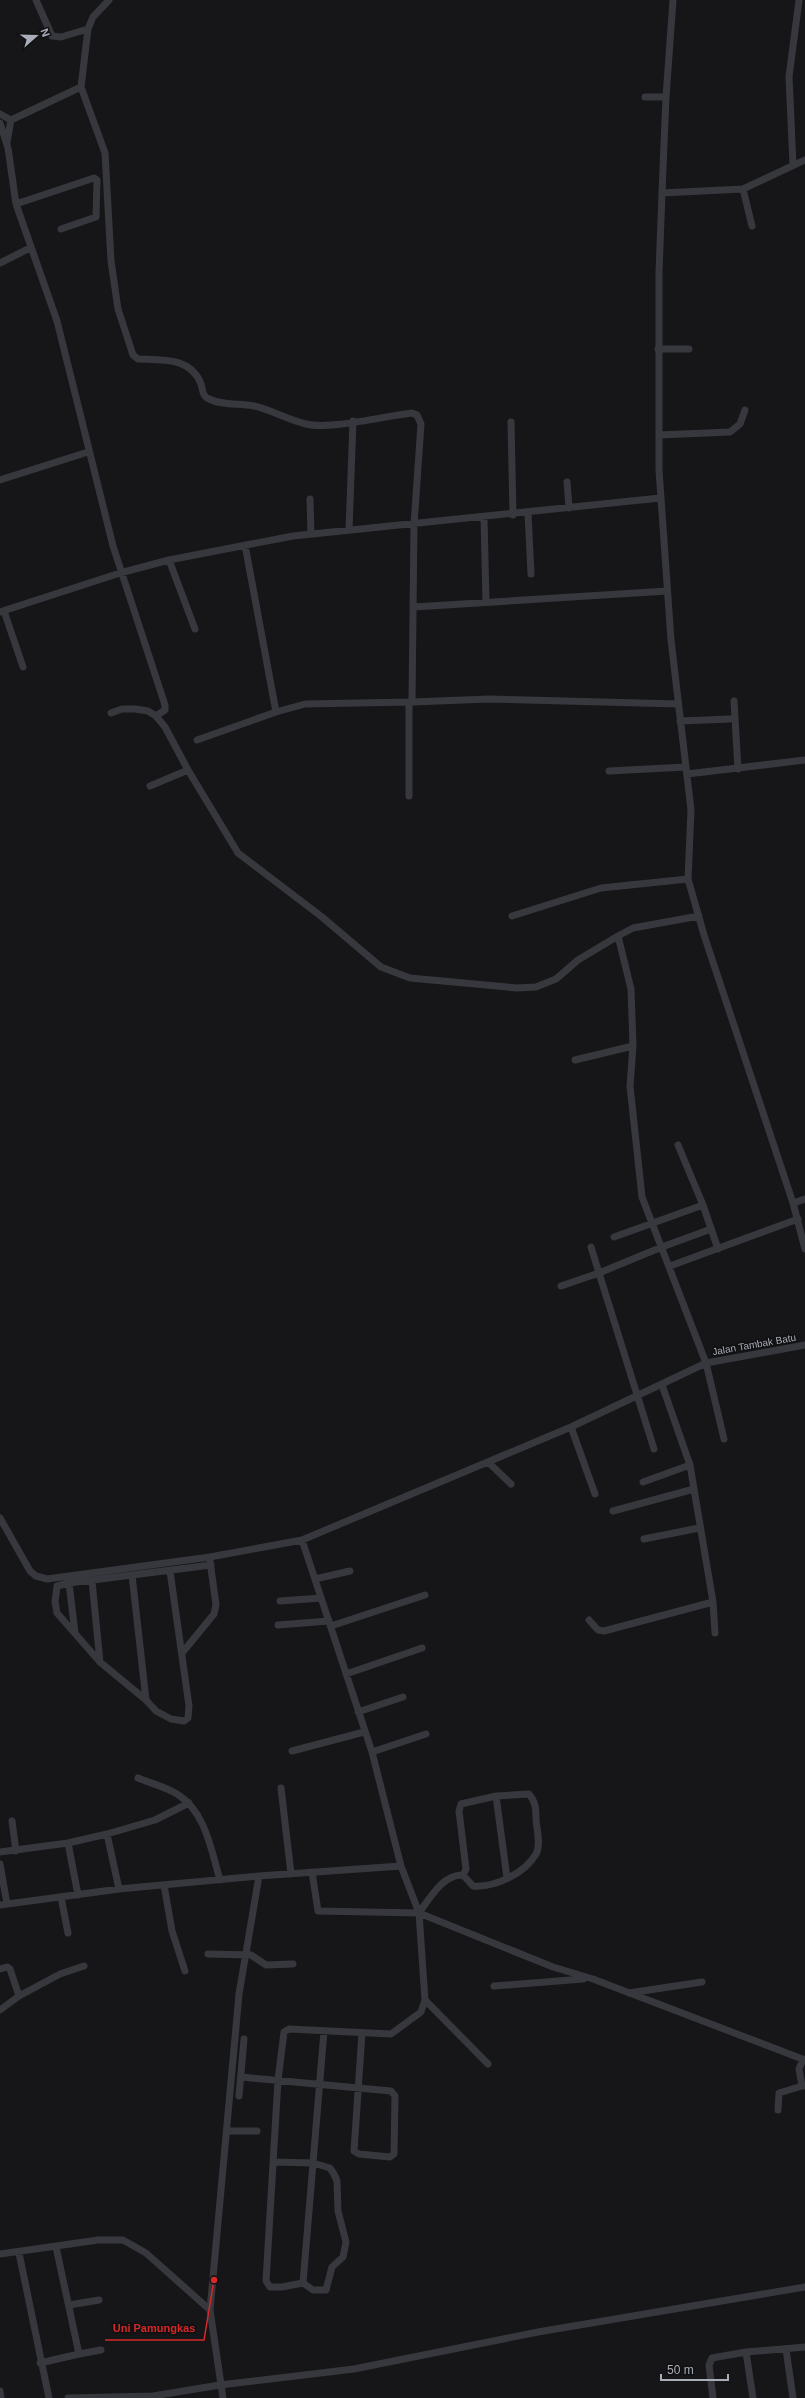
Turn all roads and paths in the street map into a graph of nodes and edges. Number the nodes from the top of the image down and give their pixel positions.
1 (36, 0) edge
2 (109, 0) edge
3 (673, 0) edge
4 (799, 0) edge
5 (88, 29) junction
6 (81, 87) junction
7 (645, 97) dead end
8 (666, 97) junction
9 (0, 114) edge
10 (11, 120) junction
11 (0, 123) edge
12 (7, 144) junction
13 (805, 160) edge
14 (793, 165) junction
15 (744, 189) junction
16 (662, 193) junction
17 (16, 204) junction
18 (752, 226) dead end
19 (61, 229) dead end
20 (30, 248) junction
21 (0, 263) edge
22 (658, 349) junction
23 (689, 349) dead end
24 (745, 410) dead end
25 (353, 421) junction
26 (512, 422) dead end
27 (659, 435) junction
28 (88, 452) junction
29 (0, 480) edge
30 (567, 482) dead end
31 (310, 498) dead end
32 (660, 498) junction
33 (569, 508) junction
34 (528, 513) junction
35 (513, 515) junction
36 (484, 518) junction
37 (414, 525) junction
38 (349, 530) junction
39 (311, 534) junction
40 (245, 545) junction
41 (169, 560) junction
42 (120, 573) junction
43 (532, 574) dead end
44 (667, 591) junction
45 (486, 602) junction
46 (414, 607) junction
47 (2, 612) edge
48 (195, 629) dead end
49 (23, 667) dead end
50 (410, 702) junction
51 (734, 702) dead end
52 (678, 704) junction
53 (276, 712) junction
54 (111, 713) dead end
55 (160, 713) junction
56 (730, 719) dead end
57 (680, 721) junction
58 (197, 740) dead end
59 (805, 760) edge
60 (738, 769) junction
61 (188, 770) junction
62 (686, 770) junction
63 (609, 771) dead end
64 (150, 786) dead end
65 (409, 796) dead end
66 (688, 879) junction
67 (699, 914) junction
68 (512, 916) dead end
69 (618, 936) junction
70 (633, 1046) junction
71 (575, 1060) dead end
72 (678, 1145) dead end
73 (805, 1199) edge
74 (794, 1203) junction
75 (703, 1205) junction
76 (653, 1223) junction
77 (801, 1224) edge
78 (712, 1229) junction
79 (614, 1237) dead end
80 (662, 1246) junction
81 (591, 1247) dead end
82 (718, 1249) junction
83 (805, 1249) edge
84 (670, 1266) junction
85 (599, 1273) junction
86 (561, 1286) dead end
87 (805, 1345) edge
88 (706, 1363) junction
89 (662, 1385) junction
90 (638, 1395) junction
91 (571, 1427) junction
92 (724, 1439) dead end
93 (654, 1449) dead end
94 (488, 1462) junction
95 (690, 1465) junction
96 (643, 1482) dead end
97 (511, 1484) dead end
98 (694, 1489) junction
99 (594, 1494) dead end
100 (613, 1511) dead end
101 (0, 1518) edge
102 (699, 1528) junction
103 (644, 1539) dead end
104 (302, 1540) junction
105 (210, 1557) junction
106 (211, 1565) junction
107 (170, 1571) junction
108 (350, 1571) dead end
109 (132, 1575) junction
110 (315, 1579) junction
111 (92, 1581) junction
112 (69, 1583) junction
113 (425, 1595) dead end
114 (321, 1598) junction
115 (280, 1601) dead end
116 (713, 1602) junction
117 (589, 1620) dead end
118 (330, 1623) junction
119 (278, 1625) dead end
120 (75, 1633) junction
121 (715, 1633) dead end
122 (422, 1648) dead end
123 (182, 1653) junction
124 (100, 1662) junction
125 (346, 1674) junction
126 (403, 1697) dead end
127 (146, 1700) junction
128 (358, 1712) junction
129 (364, 1732) junction
130 (426, 1734) dead end
131 (292, 1750) dead end
132 (372, 1752) junction
133 (138, 1778) dead end
134 (281, 1788) dead end
135 (496, 1796) junction
136 (189, 1803) junction
137 (12, 1821) dead end
138 (107, 1834) junction
139 (68, 1843) junction
140 (16, 1851) junction
141 (0, 1852) edge
142 (0, 1864) edge
143 (401, 1866) junction
144 (312, 1872) junction
145 (291, 1874) junction
146 (463, 1875) junction
147 (259, 1876) junction
148 (506, 1878) junction
149 (220, 1880) junction
150 (164, 1885) junction
151 (119, 1889) junction
152 (78, 1895) junction
153 (61, 1897) junction
154 (3, 1905) edge
155 (419, 1913) junction
156 (68, 1933) dead end
157 (208, 1954) dead end
158 (246, 1955) junction
159 (292, 1964) dead end
160 (84, 1966) dead end
161 (0, 1968) edge
162 (185, 1971) dead end
163 (593, 1979) junction
164 (702, 1982) dead end
165 (494, 1986) dead end
166 (629, 1993) junction
167 (19, 1996) junction
168 (425, 2000) junction
169 (0, 2010) edge
170 (324, 2031) junction
171 (362, 2033) junction
172 (244, 2039) dead end
173 (804, 2060) edge
174 (488, 2064) dead end
175 (241, 2077) junction
176 (278, 2080) junction
177 (319, 2084) junction
178 (803, 2086) edge
179 (360, 2087) junction
180 (239, 2096) dead end
181 (778, 2110) dead end
182 (228, 2131) junction
183 (257, 2132) dead end
184 (274, 2162) junction
185 (313, 2162) junction
186 (56, 2247) junction
187 (19, 2253) junction
188 (0, 2254) edge
189 (303, 2283) junction
190 (805, 2287) edge
191 (99, 2300) dead end
192 (69, 2305) junction
193 (210, 2310) junction
194 (805, 2347) edge
195 (786, 2349) junction
196 (101, 2350) dead end
197 (746, 2352) junction
198 (79, 2354) junction
199 (40, 2363) junction
200 (220, 2385) junction
201 (0, 2391) edge
202 (1, 2398) edge
203 (49, 2398) edge
204 (68, 2398) edge
205 (223, 2398) edge
206 (713, 2398) edge
207 (753, 2398) edge
208 (793, 2398) edge

1 - 5 street
2 - 5 street
3 - 8 street
4 - 14 street
5 - 6 street
6 - 10 street
6 - 25 street
7 - 8 street
8 - 16 street
9 - 10 street
10 - 12 street
11 - 12 street
12 - 17 street
13 - 14 street
14 - 15 street
15 - 16 street
15 - 18 street
16 - 22 street
17 - 19 street
17 - 20 street
20 - 21 street
20 - 28 street
22 - 23 street
22 - 27 street
24 - 27 street
25 - 37 street
25 - 38 street
26 - 35 street
27 - 32 street
28 - 29 street
28 - 42 street
30 - 33 street
31 - 39 street
32 - 33 street
32 - 44 street
33 - 34 street
34 - 35 street
34 - 43 street
35 - 36 street
36 - 37 street
36 - 45 street
37 - 38 street
37 - 46 street
38 - 39 street
39 - 40 street
40 - 41 street
40 - 53 street
41 - 42 street
41 - 48 street
42 - 47 street
42 - 55 street
44 - 45 street
44 - 52 street
45 - 46 street
46 - 50 street
47 - 49 street
50 - 52 street
50 - 53 street
50 - 65 street
51 - 60 street
52 - 57 street
53 - 58 street
54 - 55 street
55 - 61 street
56 - 57 street
57 - 62 street
59 - 60 street
60 - 62 street
61 - 64 street
61 - 69 street
62 - 63 street
62 - 66 street
66 - 67 street
66 - 68 street
67 - 69 street
67 - 74 street
69 - 70 street
70 - 71 street
70 - 76 street
72 - 75 street
73 - 74 street
74 - 77 street
75 - 76 street
75 - 78 street
76 - 79 street
76 - 80 street
77 - 82 street
77 - 83 street
78 - 80 street
78 - 82 street
80 - 84 street
80 - 85 street
81 - 85 street
82 - 84 street
84 - 88 street
85 - 86 street
85 - 90 street
87 - 88 street, Jalan Tambak Batu
88 - 89 street, Jalan Tambak Batu
88 - 92 street
89 - 90 street, Jalan Tambak Batu
89 - 95 street
90 - 91 street, Jalan Tambak Batu
90 - 93 street
91 - 94 street, Jalan Tambak Batu
91 - 99 street
94 - 97 street
94 - 104 street, Jalan Tambak Batu
95 - 96 street
95 - 98 street
98 - 100 street
98 - 102 street
101 - 105 street, Jalan Tambak Batu
102 - 103 street
102 - 116 street
104 - 105 street, Jalan Tambak Batu
104 - 110 street
105 - 106 street
106 - 107 street
106 - 123 street
107 - 109 street
107 - 123 street
108 - 110 street
109 - 111 street
109 - 127 street
110 - 114 street
111 - 112 street
111 - 124 street
112 - 120 street
112 - 120 street
113 - 118 street
114 - 115 street
114 - 118 street
116 - 117 street
116 - 121 street
118 - 119 street
118 - 125 street
120 - 124 street
122 - 125 street
123 - 127 street
124 - 127 street
125 - 128 street
126 - 128 street
128 - 129 street
129 - 131 street
129 - 132 street
130 - 132 street
132 - 143 street
133 - 136 street
134 - 145 street
135 - 146 street
135 - 148 street
135 - 148 street
136 - 138 street
136 - 149 street
137 - 140 street
138 - 139 street
138 - 151 street
139 - 140 street
139 - 152 street
140 - 141 street
142 - 154 street
143 - 144 street
143 - 155 street
144 - 145 street
144 - 155 street
145 - 147 street
146 - 148 street
146 - 155 street
147 - 149 street
147 - 158 street
149 - 150 street
150 - 151 street
150 - 162 street
151 - 152 street
152 - 153 street
153 - 154 street
153 - 156 street
155 - 163 street
155 - 168 street
157 - 158 street
158 - 159 street
158 - 182 street
160 - 167 street
161 - 167 street
163 - 165 street
163 - 166 street
164 - 166 street
166 - 173 street
167 - 169 street
168 - 171 street
168 - 174 street
170 - 171 street
170 - 176 street
170 - 177 street
171 - 179 street
172 - 175 street
173 - 178 street
175 - 176 street
175 - 180 street
176 - 177 street
176 - 184 street
177 - 179 street
177 - 185 street
178 - 181 street
179 - 179 street
182 - 183 street
182 - 193 street
184 - 185 street
184 - 189 street
185 - 189 street
185 - 189 street
186 - 187 street
186 - 192 street
186 - 193 street
187 - 188 street
187 - 199 street
190 - 200 street
191 - 192 street
192 - 198 street
193 - 200 street
194 - 195 street
195 - 197 street
195 - 208 street
196 - 198 street
197 - 206 street
197 - 207 street
198 - 199 street
199 - 203 street
200 - 204 street
200 - 205 street
201 - 202 street

